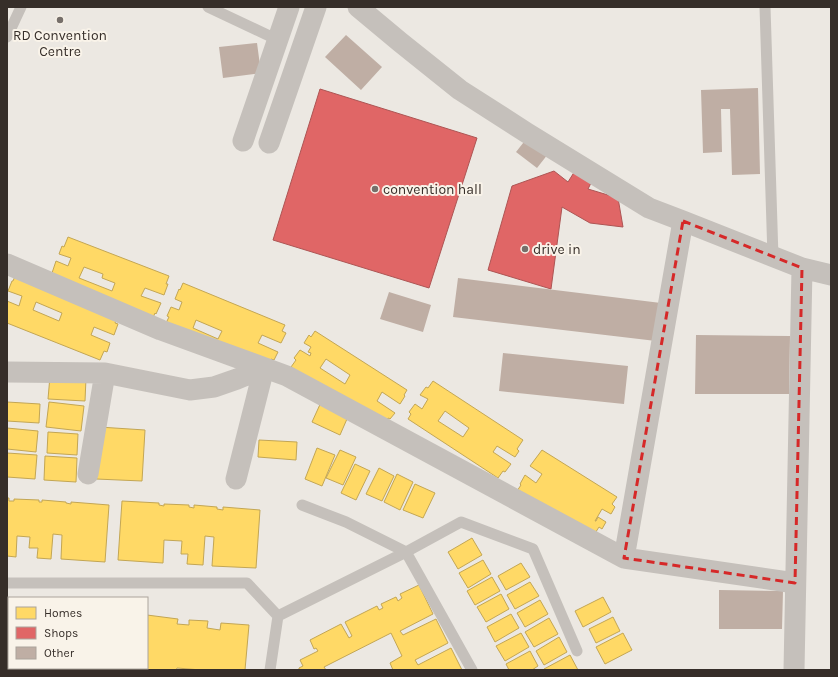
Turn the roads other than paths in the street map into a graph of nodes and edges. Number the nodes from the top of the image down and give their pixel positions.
1 (21, 7) edge
2 (208, 7) edge
3 (289, 7) edge
4 (316, 7) edge
5 (358, 7) edge
6 (765, 7) edge
7 (7, 37) edge
8 (278, 40) junction
9 (243, 141) dead end
10 (269, 143) dead end
11 (683, 221) junction
12 (774, 257) junction
13 (7, 264) edge
14 (802, 268) junction
15 (831, 275) edge
16 (264, 368) junction
17 (7, 372) edge
18 (105, 373) junction
19 (88, 474) dead end
20 (236, 479) dead end
21 (302, 505) dead end
22 (406, 552) junction
23 (624, 558) junction
24 (7, 582) edge
25 (795, 583) junction
26 (278, 616) junction
27 (577, 651) dead end
28 (270, 670) edge
29 (472, 670) edge
30 (794, 670) edge

1 - 7 lane
2 - 8 lane
3 - 8 street
4 - 10 street
5 - 11 street
6 - 12 lane
8 - 9 street
11 - 12 street
11 - 23 street
12 - 14 street
13 - 16 street
14 - 15 street
14 - 25 street
16 - 18 street
16 - 20 street
16 - 23 street
17 - 18 street
18 - 19 street
21 - 22 lane
22 - 26 lane
22 - 27 lane
22 - 29 lane
23 - 25 street
24 - 26 lane
25 - 30 street
26 - 28 lane

